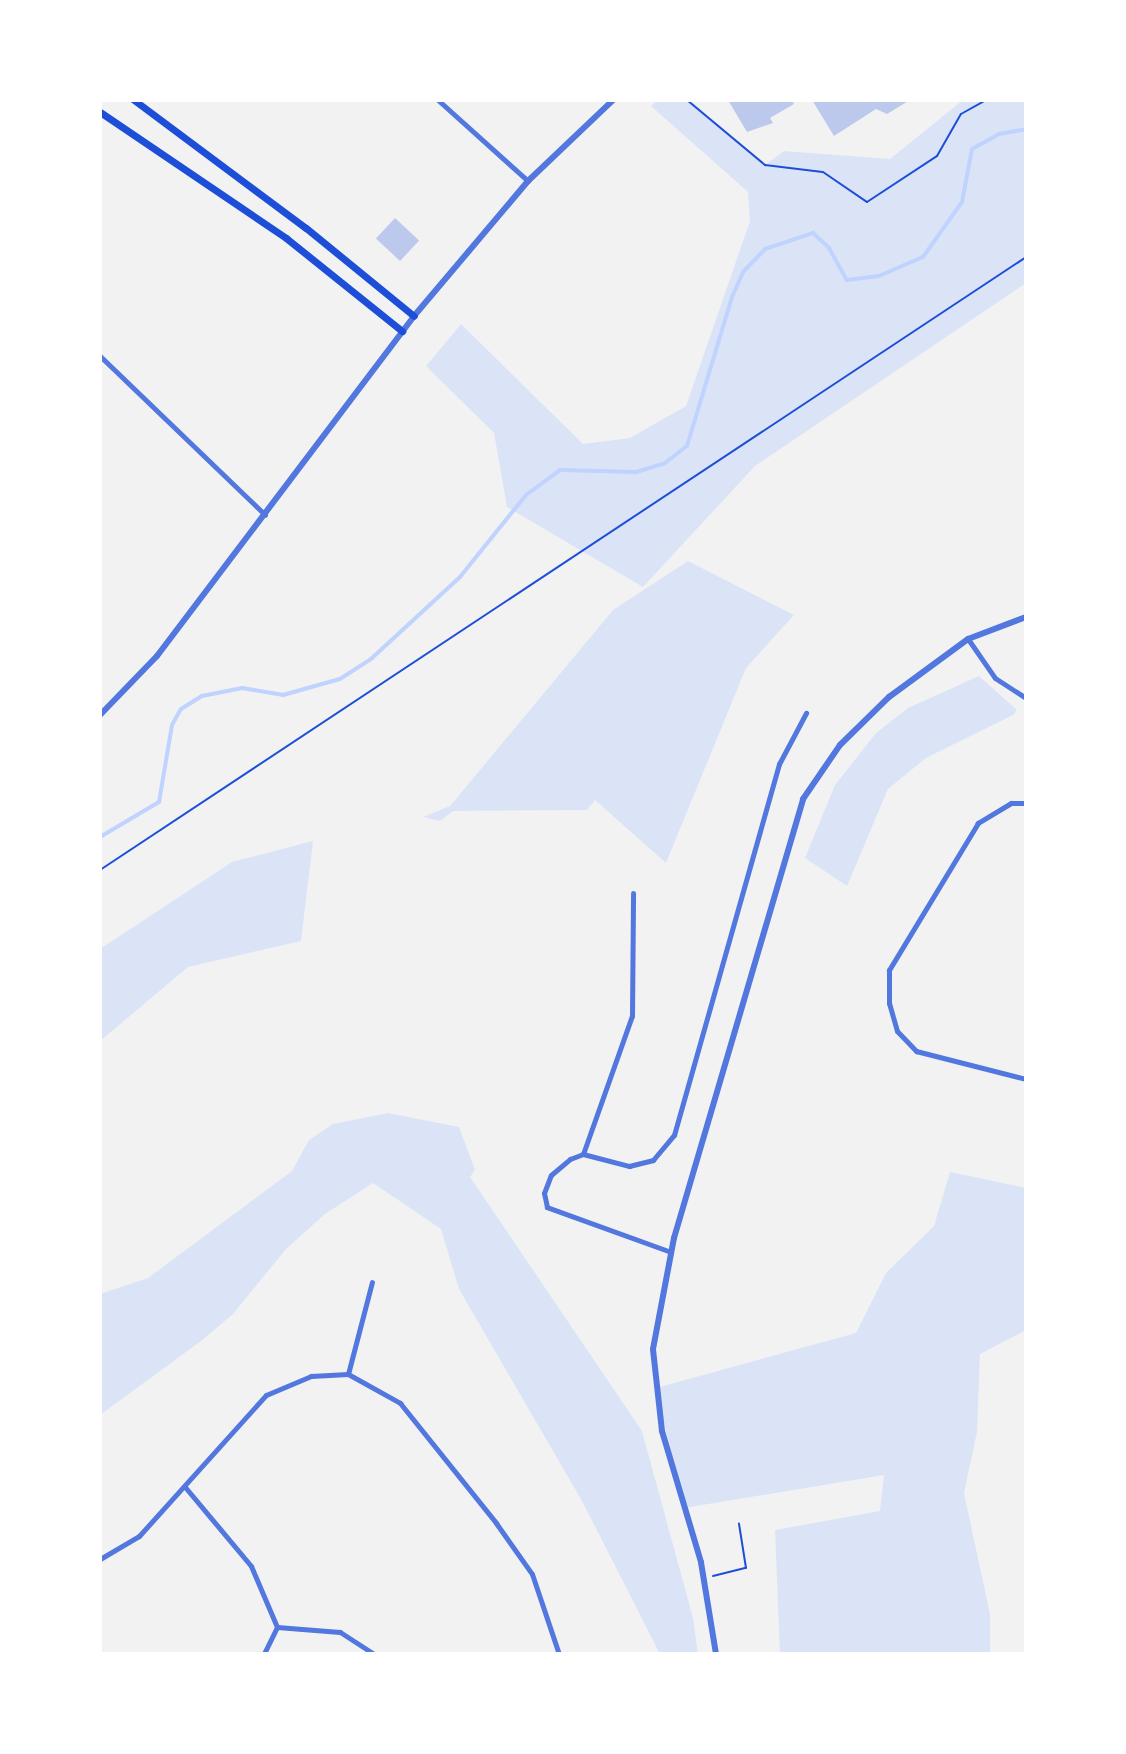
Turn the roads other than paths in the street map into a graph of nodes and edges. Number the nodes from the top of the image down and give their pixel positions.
1 (134, 100) edge
2 (438, 100) edge
3 (613, 100) edge
4 (100, 112) edge
5 (528, 181) junction
6 (414, 316) junction
7 (402, 331) junction
8 (100, 356) edge
9 (265, 515) junction
10 (1026, 617) edge
11 (968, 639) junction
12 (1026, 698) edge
13 (806, 713) dead end
14 (100, 715) edge
15 (1026, 803) edge
16 (633, 893) dead end
17 (1026, 1079) edge
18 (583, 1154) junction
19 (671, 1252) junction
20 (372, 1282) dead end
21 (348, 1374) junction
22 (185, 1487) junction
23 (100, 1559) edge
24 (277, 1627) junction
25 (264, 1654) edge
26 (374, 1654) edge
27 (559, 1654) edge
28 (716, 1654) edge

1 - 6 main road
2 - 5 street
3 - 5 street
4 - 7 main road
5 - 6 street
6 - 7 street
7 - 9 street
8 - 9 street
9 - 14 street
10 - 11 street
11 - 12 street
11 - 19 street
13 - 18 street
15 - 17 street
16 - 18 street
18 - 19 street
19 - 28 street
20 - 21 street
21 - 22 street
21 - 27 street
22 - 23 street
22 - 24 street
24 - 25 street
24 - 26 street

